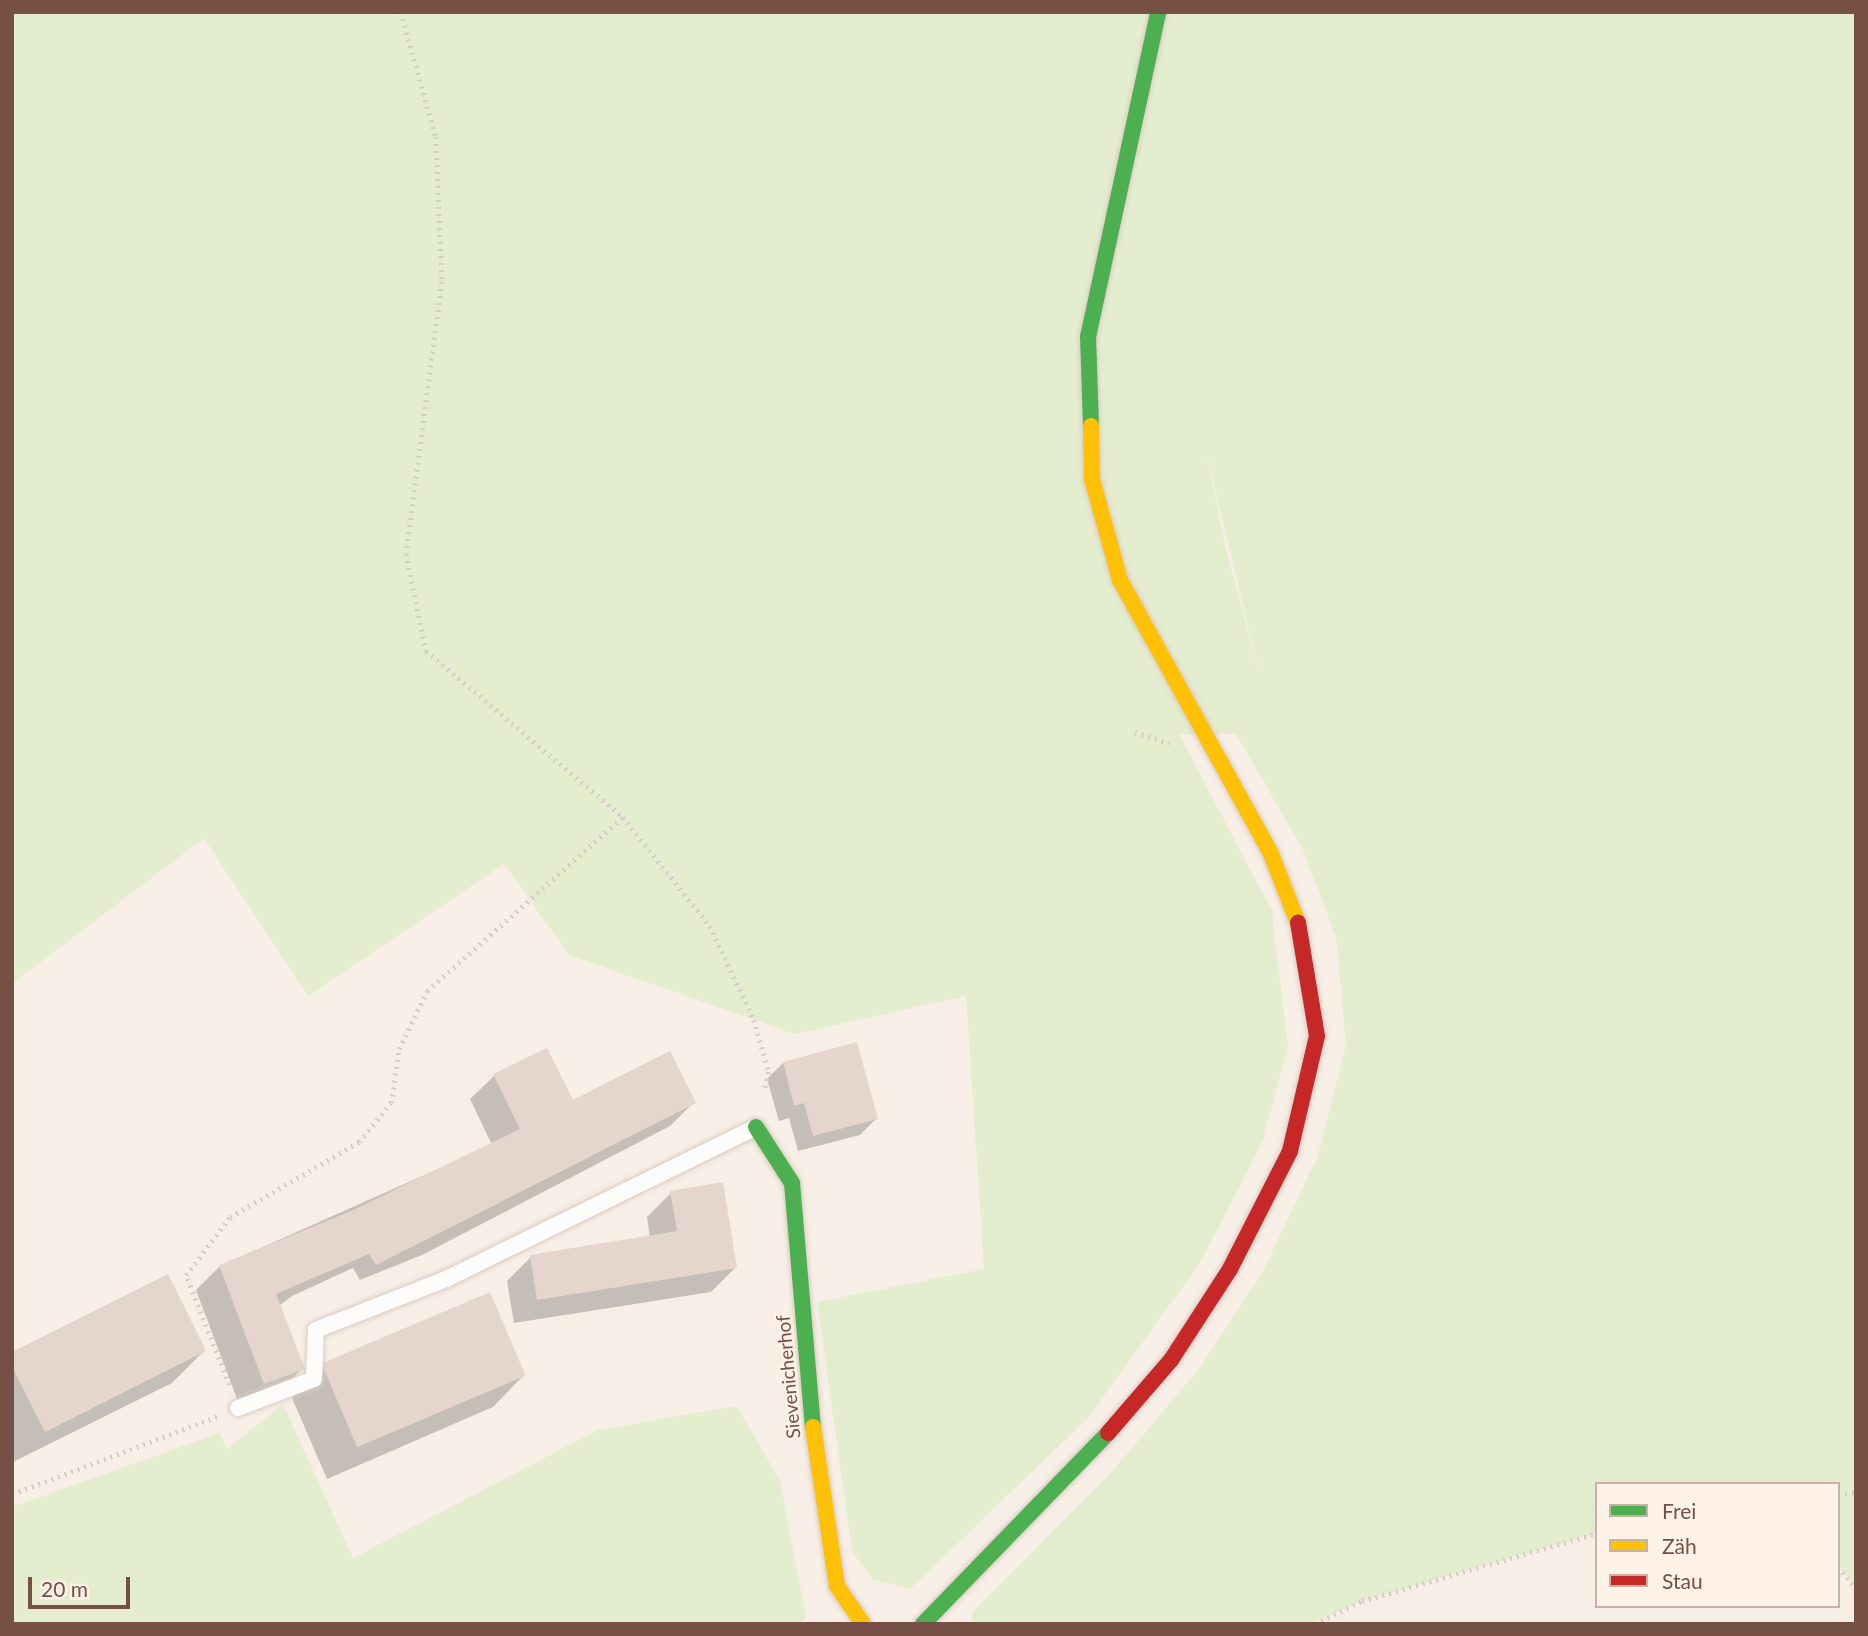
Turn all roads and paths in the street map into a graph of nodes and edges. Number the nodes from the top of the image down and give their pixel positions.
1 (401, 12) edge
2 (1158, 12) edge
3 (622, 817) junction
4 (756, 1127) junction
5 (239, 1408) junction
6 (12, 1494) edge
7 (1595, 1535) edge
8 (1840, 1569) edge
9 (1856, 1588) edge
10 (863, 1624) edge
11 (923, 1624) edge
12 (1315, 1624) edge

1 - 3 path
2 - 11 main road
3 - 4 path
3 - 5 path
4 - 5 lane
4 - 10 main road, Sievenicherhof
5 - 6 path
7 - 12 path
8 - 9 path

